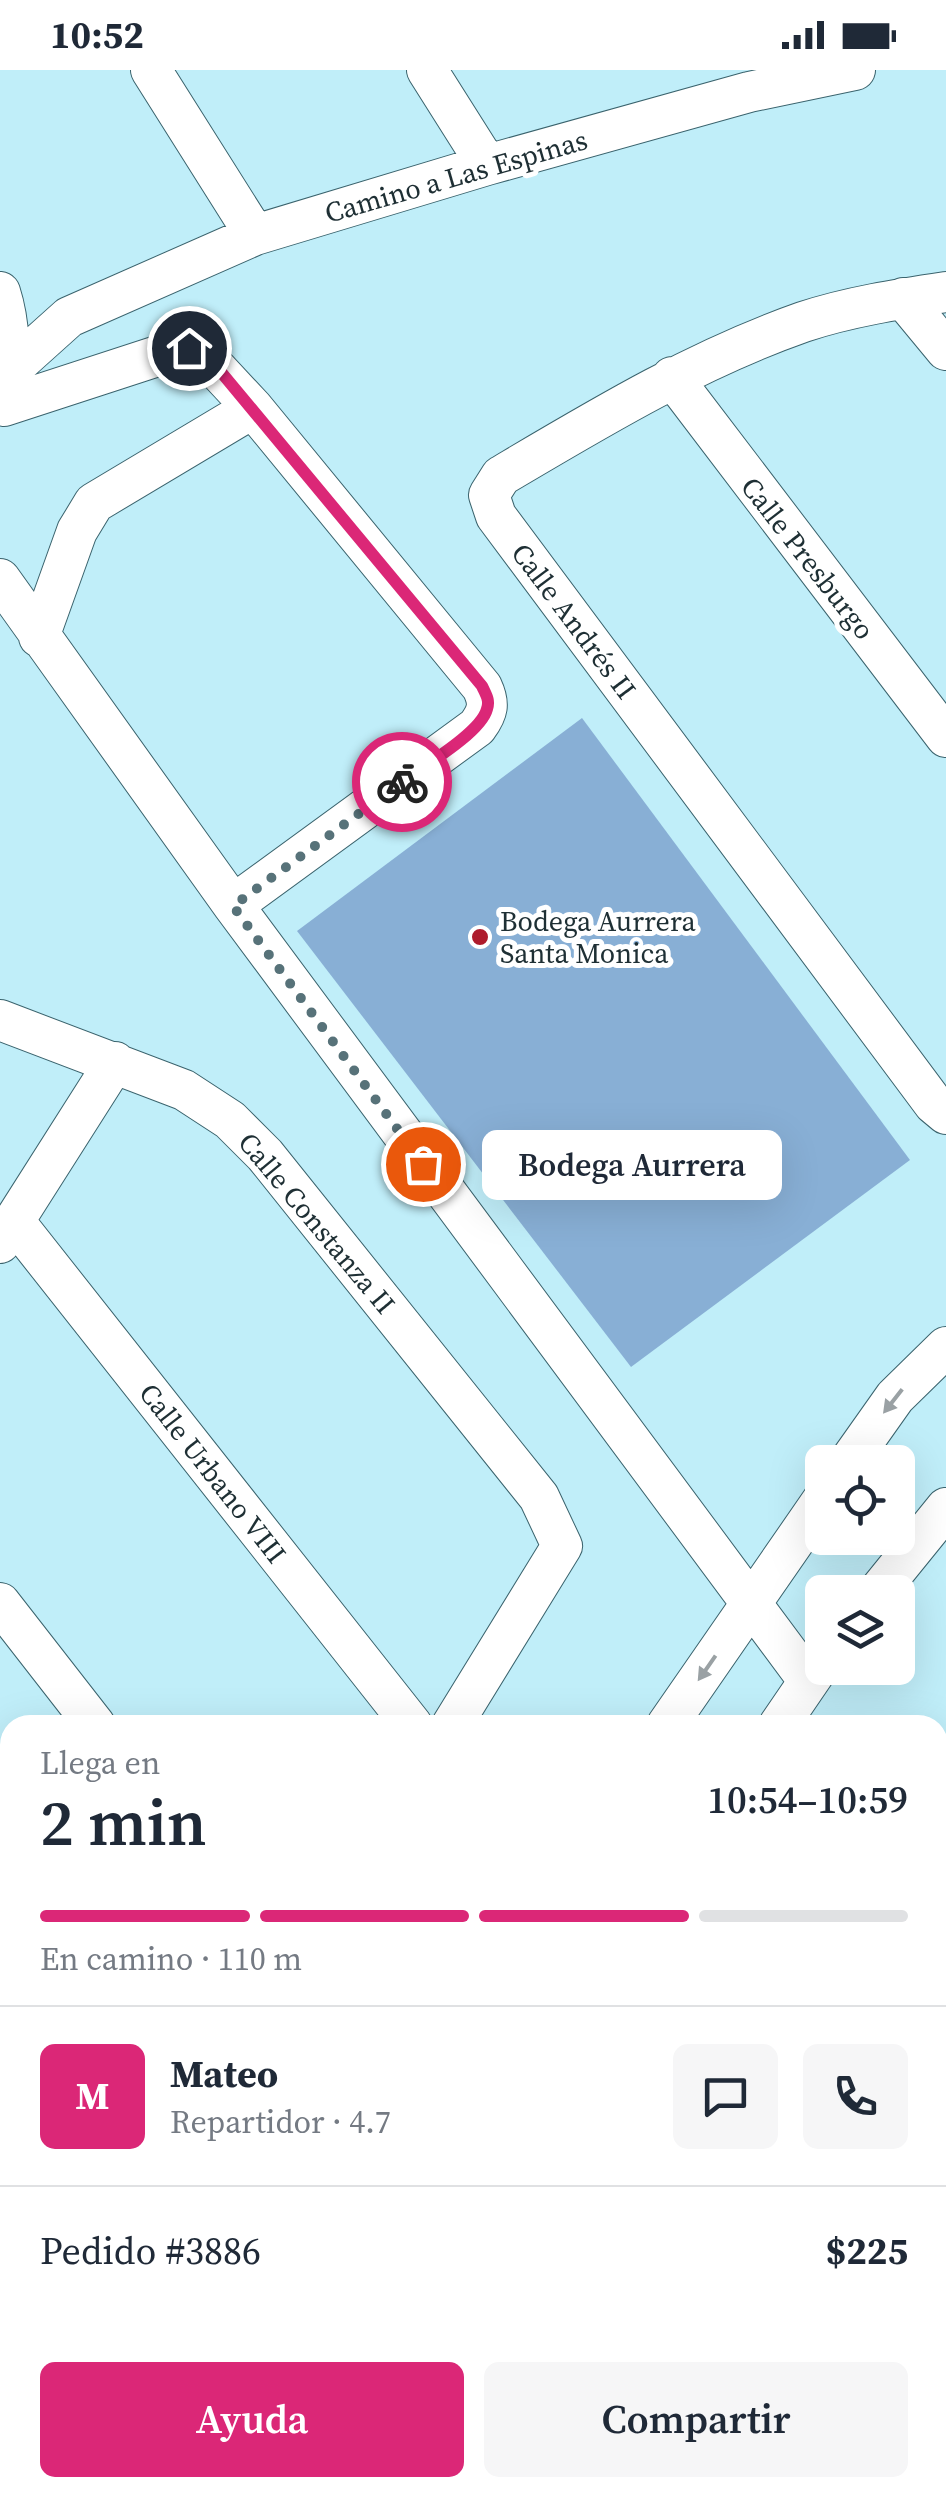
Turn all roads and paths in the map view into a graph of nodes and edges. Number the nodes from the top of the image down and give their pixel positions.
1 (151, 70) edge
2 (427, 70) edge
3 (856, 70) edge
4 (742, 81) edge
5 (487, 165) junction
6 (255, 236) junction
7 (946, 292) edge
8 (903, 298) junction
9 (2, 306) edge
10 (70, 318) junction
11 (946, 350) edge
12 (672, 377) junction
13 (3, 397) edge
14 (253, 408) junction
15 (0, 579) edge
16 (39, 637) junction
17 (946, 737) edge
18 (233, 906) junction
19 (10, 1030) edge
20 (115, 1062) junction
21 (946, 1114) edge
22 (7, 1232) edge
23 (946, 1347) edge
24 (861, 1445) edge
25 (946, 1508) edge
26 (805, 1526) edge
27 (892, 1575) edge
28 (0, 1603) edge
29 (752, 1604) junction
30 (805, 1659) edge
31 (806, 1685) edge
32 (88, 1715) edge
33 (404, 1715) edge
34 (458, 1715) edge
35 (675, 1715) edge
36 (786, 1715) edge

1 - 6 street
2 - 5 street
3 - 4 street, Camino a Las Espinas
4 - 5 street, Camino a Las Espinas
5 - 6 street, Camino a Las Espinas
6 - 10 street, Camino a Las Espinas
7 - 8 street, Calle Andrés II
8 - 11 street
8 - 12 street, Calle Andrés II
9 - 10 street, Camino a Las Espinas
9 - 13 street
10 - 13 street, Camino a Las Espinas
12 - 17 street, Calle Presburgo
12 - 21 street, Calle Andrés II
13 - 14 street
14 - 16 street
14 - 18 street
15 - 16 street
16 - 18 street
18 - 29 street
19 - 20 street, Calle Constanza II
20 - 22 street
20 - 34 street, Calle Constanza II
22 - 33 street, Calle Urbano VIII
23 -> 24 street
25 - 27 street
26 - 29 street
28 - 32 street
29 - 30 street
29 -> 35 street
31 - 36 street

